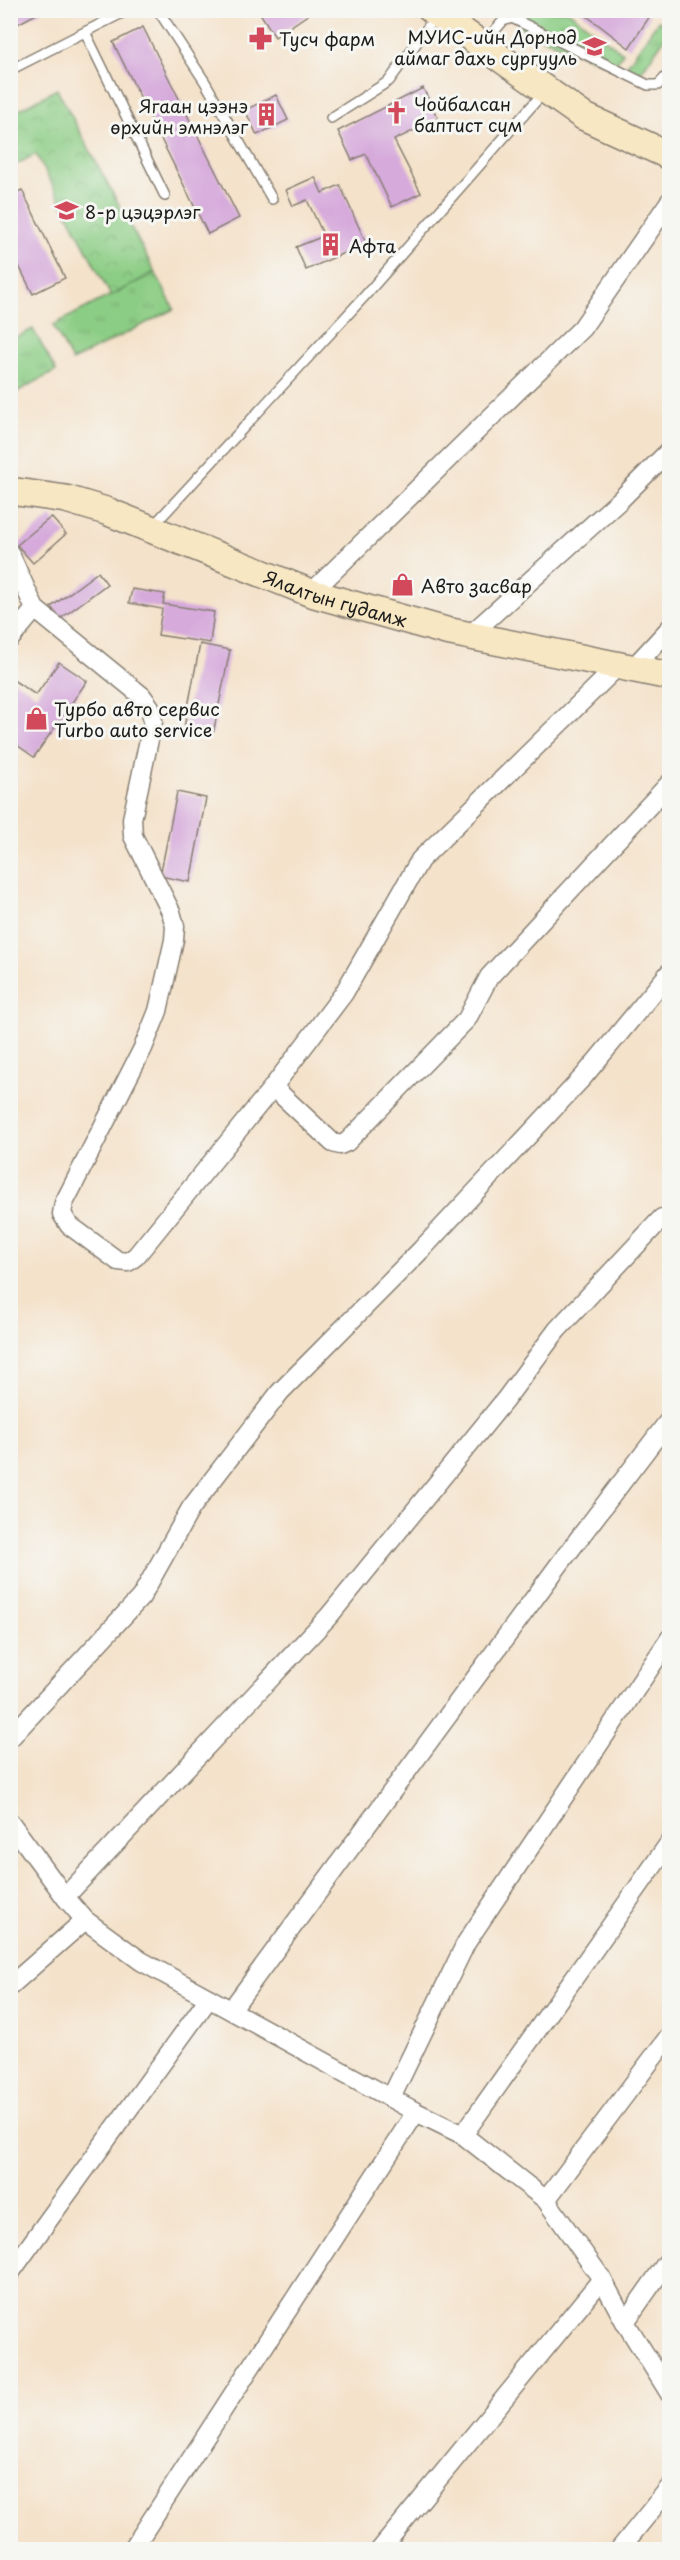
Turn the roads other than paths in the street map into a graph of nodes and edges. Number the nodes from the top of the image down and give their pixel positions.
1 (128, 10) edge
2 (158, 10) edge
3 (435, 12) edge
4 (84, 33) junction
5 (482, 45) junction
6 (10, 70) edge
7 (669, 72) edge
8 (545, 90) junction
9 (331, 118) dead end
10 (669, 156) edge
11 (165, 196) dead end
12 (272, 199) dead end
13 (669, 201) edge
14 (669, 450) edge
15 (10, 491) edge
16 (150, 529) junction
17 (10, 554) edge
18 (311, 593) junction
19 (35, 609) junction
20 (669, 628) edge
21 (470, 635) junction
22 (10, 639) edge
23 (625, 668) junction
24 (669, 676) edge
25 (669, 783) edge
26 (669, 972) edge
27 (273, 1087) junction
28 (662, 1218) dead end
29 (669, 1419) edge
30 (669, 1638) edge
31 (10, 1738) edge
32 (10, 1822) edge
33 (669, 1842) edge
34 (65, 1897) junction
35 (85, 1920) junction
36 (10, 1986) edge
37 (209, 1998) junction
38 (231, 2010) junction
39 (669, 2035) edge
40 (391, 2098) junction
41 (416, 2112) junction
42 (463, 2135) junction
43 (546, 2200) junction
44 (669, 2258) edge
45 (10, 2273) edge
46 (602, 2279) junction
47 (625, 2322) junction
48 (669, 2394) edge
49 (669, 2487) edge
50 (132, 2550) edge
51 (380, 2550) edge
52 (619, 2550) edge

1 - 4 lane
2 - 12 lane
3 - 5 street
3 - 9 lane
4 - 6 lane
4 - 11 lane
5 - 7 lane
5 - 8 street
8 - 10 street
8 - 16 lane
13 - 18 street
14 - 21 street
15 - 16 street, Ялалтын гудамж
16 - 18 street, Ялалтын гудамж
17 - 19 street
18 - 21 street, Ялалтын гудамж
19 - 22 street
19 - 27 street
20 - 23 street
21 - 23 street, Ялалтын гудамж
23 - 24 street, Ялалтын гудамж
23 - 27 street
25 - 27 street
26 - 31 street
28 - 34 street
29 - 38 street
30 - 40 street
32 - 34 street
33 - 42 street
34 - 35 street
35 - 36 street
35 - 37 street
37 - 38 street
37 - 45 street
38 - 40 street
39 - 43 street
40 - 41 street
41 - 42 street
41 - 50 street
42 - 43 street
43 - 46 street
44 - 47 street
46 - 47 street
46 - 51 street
47 - 48 street
49 - 52 street

